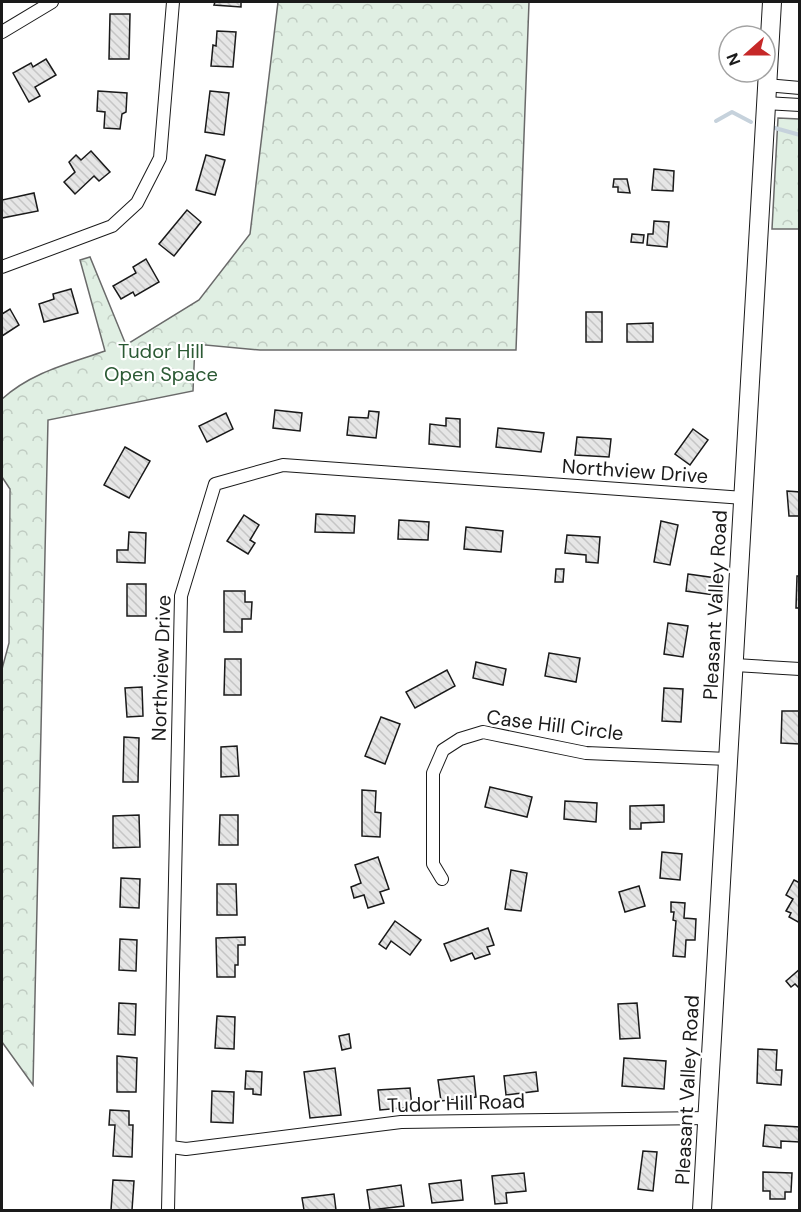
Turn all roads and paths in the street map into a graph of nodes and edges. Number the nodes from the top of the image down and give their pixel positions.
1 (52, 2) edge
2 (173, 2) edge
3 (772, 2) edge
4 (2, 32) edge
5 (766, 85) junction
6 (800, 88) edge
7 (765, 104) junction
8 (800, 105) edge
9 (2, 267) edge
10 (744, 498) junction
11 (735, 665) junction
12 (800, 669) edge
13 (728, 759) junction
14 (442, 879) dead end
15 (709, 1118) junction
16 (171, 1147) junction
17 (168, 1210) edge
18 (702, 1210) edge

1 - 4 street
2 - 9 street
3 - 5 main road, Pleasant Valley Road
5 - 6 street
5 - 7 main road, Pleasant Valley Road
7 - 8 street
7 - 10 main road, Pleasant Valley Road
10 - 11 main road, Pleasant Valley Road
10 - 16 street, Northview Drive
11 - 12 street
11 - 13 main road, Pleasant Valley Road
13 - 14 street, Case Hill Circle
13 - 15 main road, Pleasant Valley Road
15 - 16 street, Tudor Hill Road
15 - 18 main road, Pleasant Valley Road
16 - 17 street, Northview Drive

